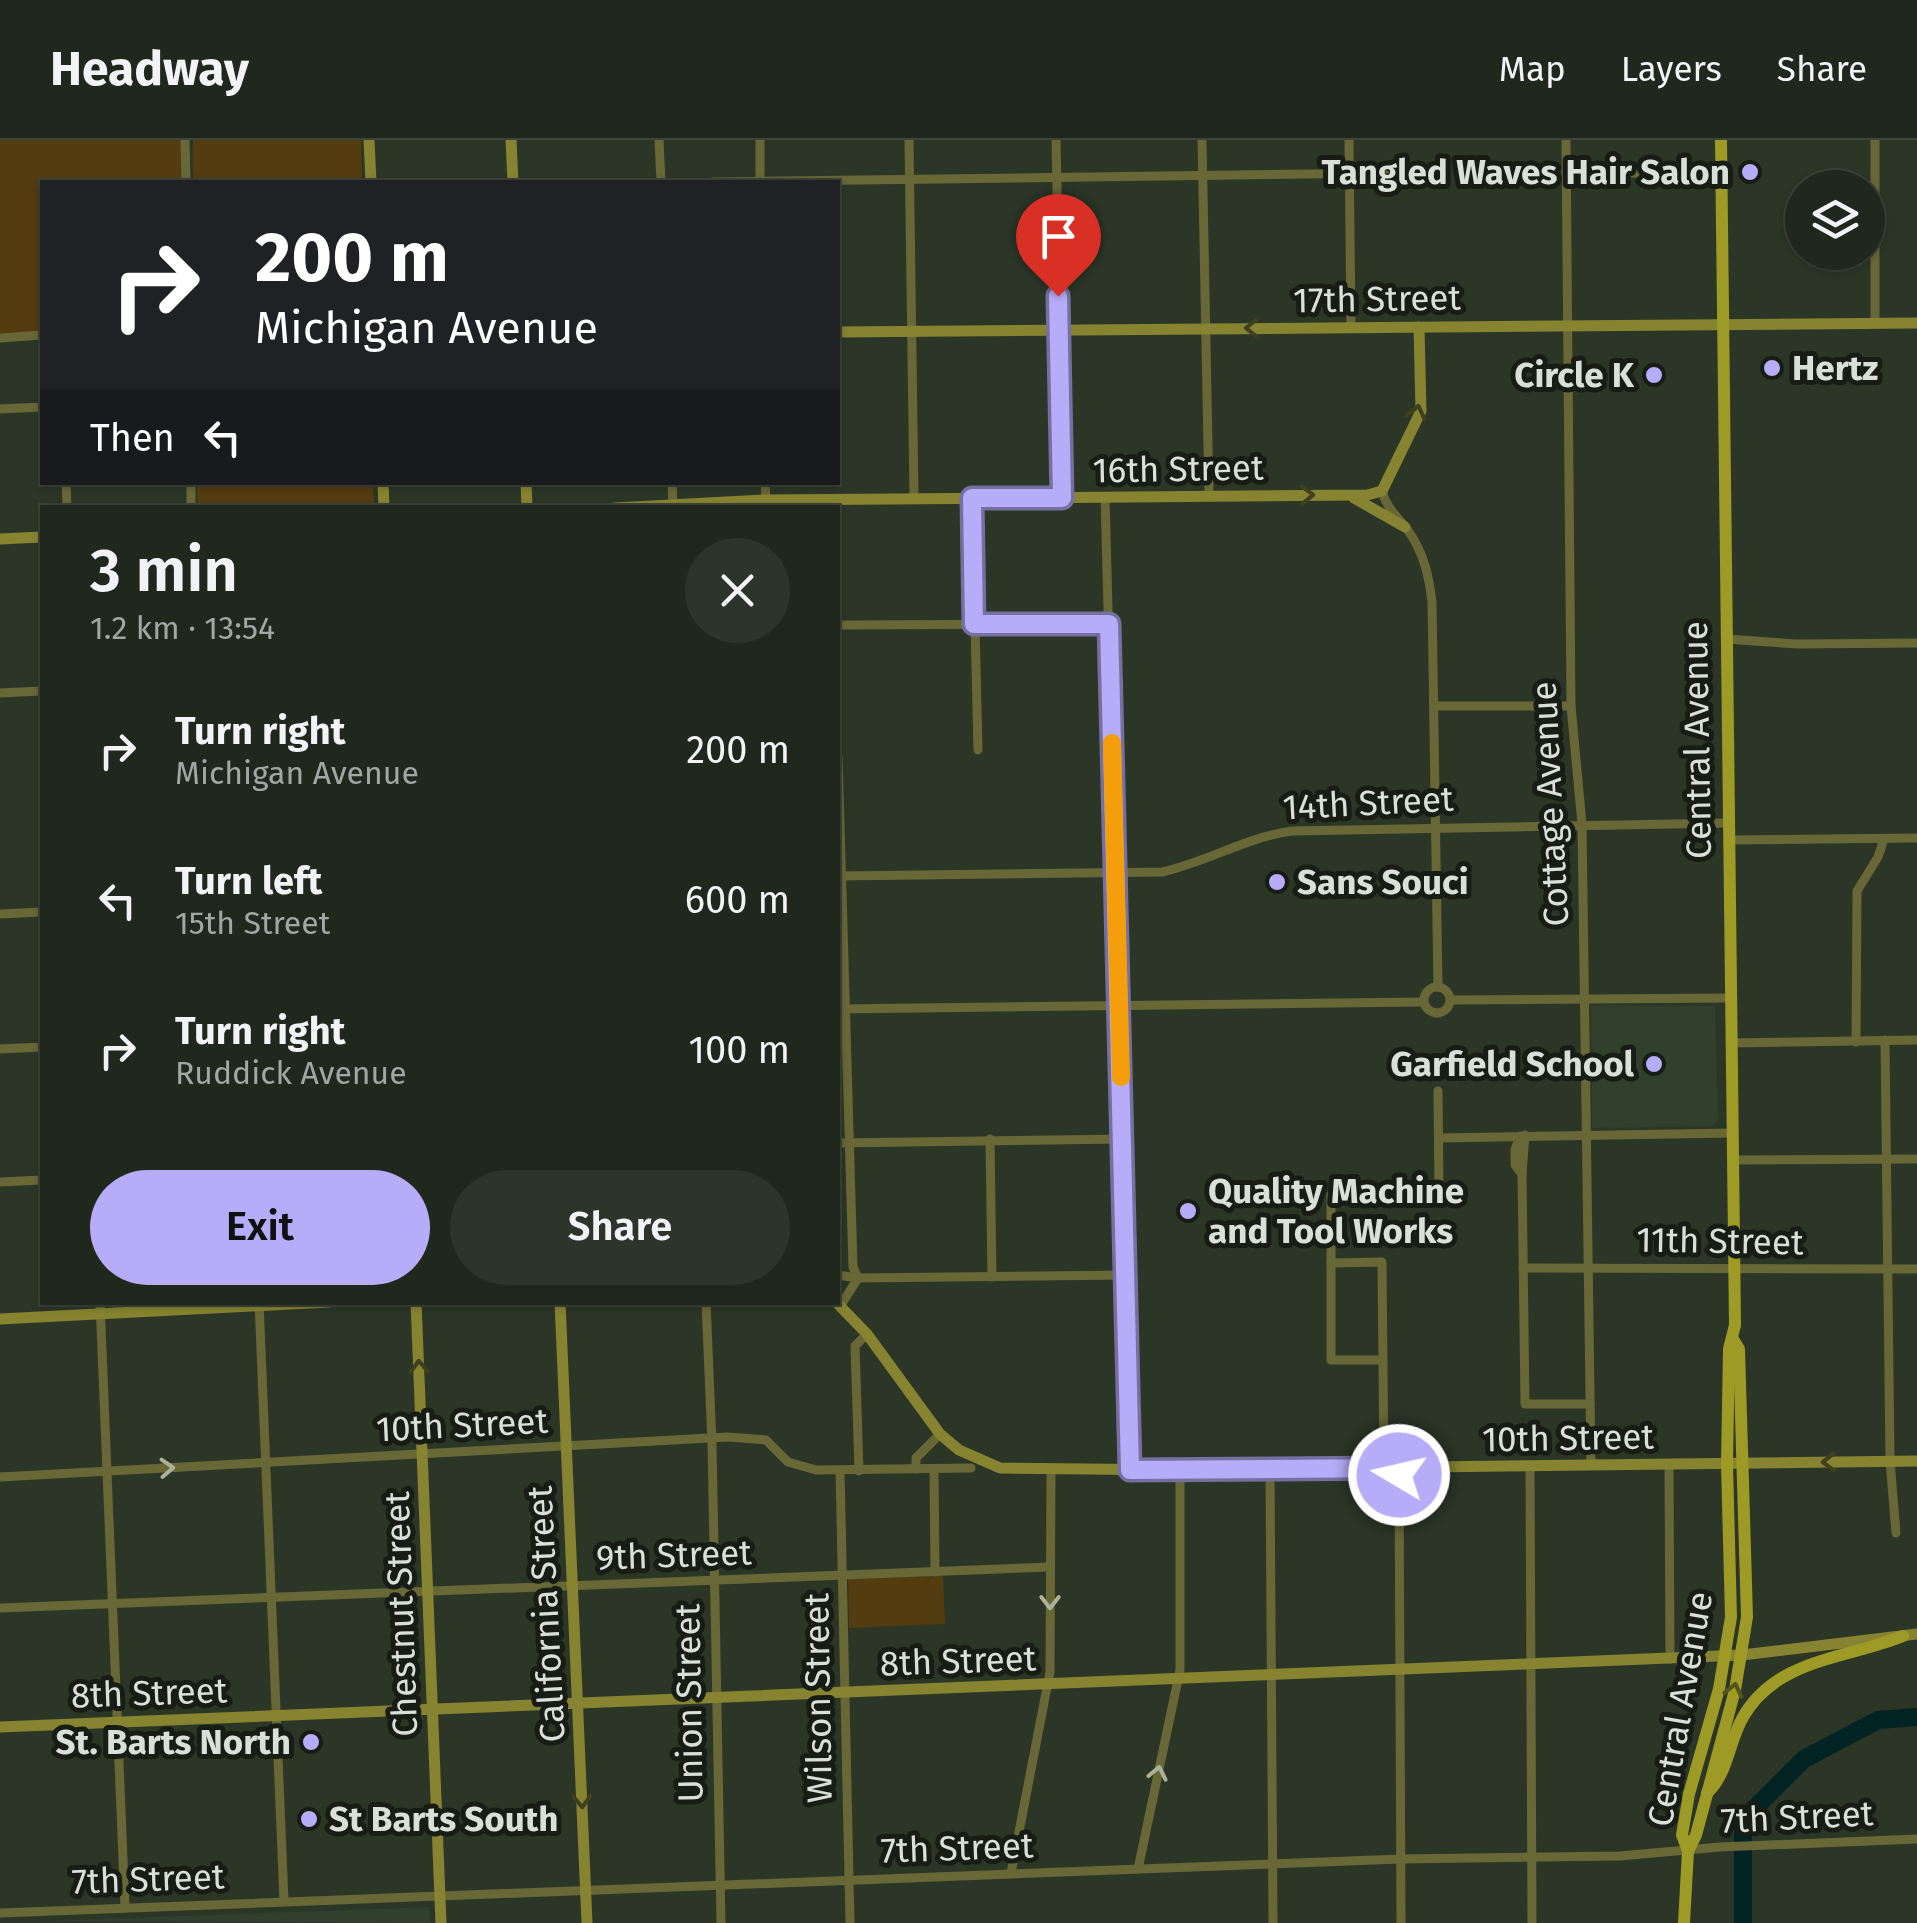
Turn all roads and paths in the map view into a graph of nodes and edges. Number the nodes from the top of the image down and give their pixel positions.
1 (185, 140) edge
2 (369, 140) edge
3 (511, 140) edge
4 (659, 140) edge
5 (760, 140) edge
6 (909, 140) edge
7 (1056, 140) edge
8 (1202, 140) edge
9 (1349, 140) edge
10 (1566, 140) edge
11 (1721, 140) edge
12 (1875, 140) edge
13 (1566, 172) junction
14 (1721, 172) junction
15 (1349, 174) junction
16 (1388, 174) dead end
17 (1203, 176) junction
18 (1057, 177) junction
19 (910, 179) junction
20 (186, 180) edge
21 (371, 180) edge
22 (513, 180) edge
23 (661, 180) edge
24 (760, 180) edge
25 (835, 180) edge
26 (1917, 323) edge
27 (1722, 324) junction
28 (1875, 324) junction
29 (1567, 325) junction
30 (1419, 326) junction
31 (1205, 328) junction
32 (1351, 328) junction
33 (1059, 329) junction
34 (912, 331) junction
35 (840, 332) edge
36 (40, 336) edge
37 (0, 338) edge
38 (40, 407) edge
39 (0, 409) edge
40 (765, 485) edge
41 (1382, 491) junction
42 (1346, 495) junction
43 (1209, 496) junction
44 (1106, 497) junction
45 (972, 498) junction
46 (1062, 498) junction
47 (914, 499) junction
48 (766, 500) junction
49 (829, 503) edge
50 (688, 505) edge
51 (1406, 527) junction
52 (40, 537) edge
53 (0, 539) edge
54 (840, 624) edge
55 (974, 624) junction
56 (1109, 624) junction
57 (1726, 639) junction
58 (1917, 642) edge
59 (40, 691) edge
60 (0, 693) edge
61 (1434, 706) junction
62 (1572, 706) junction
63 (978, 750) dead end
64 (1728, 823) junction
65 (1582, 824) junction
66 (1436, 826) junction
67 (1917, 838) edge
68 (1884, 839) junction
69 (1728, 840) junction
70 (1116, 874) junction
71 (840, 876) edge
72 (40, 912) edge
73 (0, 914) edge
74 (1438, 987) junction
75 (1730, 998) junction
76 (1450, 1000) junction
77 (1585, 1000) junction
78 (1424, 1002) junction
79 (1119, 1005) junction
80 (841, 1009) edge
81 (1885, 1040) junction
82 (1917, 1040) edge
83 (1856, 1042) junction
84 (1731, 1043) junction
85 (40, 1047) edge
86 (0, 1049) edge
87 (1438, 1091) dead end
88 (1732, 1133) junction
89 (1587, 1134) junction
90 (1523, 1136) junction
91 (1123, 1138) junction
92 (1439, 1138) junction
93 (990, 1139) junction
94 (843, 1143) edge
95 (1886, 1159) junction
96 (1917, 1159) edge
97 (1733, 1160) junction
98 (40, 1180) edge
99 (0, 1182) edge
100 (1331, 1262) junction
101 (1523, 1268) junction
102 (1588, 1268) junction
103 (1917, 1268) edge
104 (1734, 1269) junction
105 (1887, 1270) junction
106 (840, 1275) edge
107 (1126, 1275) junction
108 (992, 1277) junction
109 (858, 1278) junction
110 (840, 1303) edge
111 (219, 1305) edge
112 (259, 1305) edge
113 (416, 1305) edge
114 (560, 1305) edge
115 (706, 1305) edge
116 (840, 1305) edge
117 (100, 1308) edge
118 (0, 1319) edge
119 (867, 1334) junction
120 (1382, 1360) junction
121 (1590, 1404) junction
122 (940, 1434) junction
123 (712, 1438) junction
124 (565, 1446) junction
125 (422, 1454) junction
126 (1890, 1461) junction
127 (1917, 1461) edge
128 (265, 1463) junction
129 (1669, 1464) junction
130 (1734, 1464) junction
131 (976, 1465) junction
132 (1530, 1466) junction
133 (1591, 1466) junction
134 (1384, 1468) junction
135 (1399, 1468) junction
136 (934, 1469) junction
137 (1050, 1469) junction
138 (1270, 1469) junction
139 (916, 1470) junction
140 (1130, 1470) junction
141 (1180, 1470) junction
142 (106, 1471) junction
143 (840, 1471) junction
144 (859, 1471) junction
145 (0, 1477) edge
146 (1896, 1533) dead end
147 (1050, 1567) junction
148 (934, 1572) junction
149 (842, 1576) junction
150 (714, 1580) junction
151 (572, 1587) junction
152 (428, 1592) junction
153 (272, 1598) junction
154 (112, 1604) junction
155 (0, 1608) edge
156 (1910, 1635) edge
157 (1726, 1656) junction
158 (1742, 1656) junction
159 (1670, 1659) junction
160 (1531, 1665) junction
161 (1400, 1671) junction
162 (1272, 1676) junction
163 (1178, 1680) junction
164 (1046, 1685) junction
165 (845, 1692) junction
166 (716, 1697) junction
167 (578, 1704) junction
168 (433, 1710) junction
169 (277, 1716) junction
170 (117, 1722) junction
171 (0, 1727) edge
172 (1705, 1794) junction
173 (1917, 1839) edge
174 (1688, 1851) junction
175 (1532, 1856) junction
176 (1400, 1859) junction
177 (1272, 1864) junction
178 (1138, 1868) junction
179 (1011, 1873) junction
180 (849, 1880) junction
181 (720, 1884) junction
182 (586, 1890) junction
183 (440, 1895) junction
184 (284, 1901) junction
185 (125, 1908) junction
186 (0, 1913) edge
187 (441, 1923) edge
188 (587, 1923) edge
189 (720, 1923) edge
190 (850, 1923) edge
191 (1272, 1923) edge
192 (1401, 1923) edge
193 (1532, 1923) edge
194 (1684, 1923) edge

1 - 20 street
2 - 21 street
3 - 22 street
4 - 23 street
5 - 24 street
6 - 19 street
7 - 18 street
8 - 17 street
9 - 15 street
10 - 13 street, Cottage Avenue
11 - 14 main road, Central Avenue
12 - 28 street
13 - 14 street
13 - 29 street, Cottage Avenue
14 - 27 main road, Central Avenue
15 - 16 street
15 - 17 street
15 - 32 street
17 - 18 street
17 - 31 street
18 - 19 street
18 - 33 street
19 - 25 street
19 - 34 street
26 - 28 street, 17th Street
27 - 28 street, 17th Street
27 - 29 street, 17th Street
27 - 57 main road, Central Avenue
29 - 30 street, 17th Street
29 - 62 street, Cottage Avenue
30 - 32 street, 17th Street
41 -> 30 street
32 -> 31 street, 17th Street
31 - 33 street, 17th Street
31 - 43 street
33 - 34 street, 17th Street
33 - 46 street
34 - 35 street, 17th Street
34 - 47 street
36 - 37 street
38 - 39 street
40 - 48 street
41 - 42 street, 16th Street
41 - 51 street
43 -> 42 street, 16th Street
42 - 51 street
43 - 44 street, 16th Street
44 - 46 street, 16th Street
44 - 56 street
45 - 46 street, 16th Street
45 - 47 street, 16th Street
45 - 55 street
47 - 49 street, 16th Street
48 - 49 street, 16th Street
48 - 50 street, 16th Street
51 - 61 street
52 - 53 street
54 - 55 street
55 - 56 street
55 - 63 street
56 - 70 street
57 - 58 street
57 - 64 main road, Central Avenue
59 - 60 street
61 - 62 street
61 - 66 street
62 - 65 street, Cottage Avenue
64 - 65 street, 14th Street
64 - 69 main road, Central Avenue
65 - 66 street, 14th Street
65 - 77 street, Cottage Avenue
66 - 70 street, 14th Street
66 - 74 street
67 - 68 street
68 - 69 street
68 - 83 street
69 - 75 main road, Central Avenue
70 - 71 street, 14th Street
70 - 79 street
71 - 80 street
72 - 73 street
74 - 76 street
74 - 78 street
75 - 77 street
75 - 84 main road, Central Avenue
76 - 77 street
76 - 78 street
77 - 89 street, Cottage Avenue
78 - 79 street
79 - 80 street
79 - 91 street
80 - 94 street
81 - 82 street
81 - 83 street
81 - 95 street
83 - 84 street
84 - 88 main road, Central Avenue
85 - 86 street
87 - 92 street
88 - 89 street
88 - 97 main road, Central Avenue
89 - 90 street
89 - 102 street, Cottage Avenue
90 - 92 street
90 - 101 street
91 - 93 street
91 - 107 street
92 - 100 street
93 - 94 street
93 - 108 street
94 - 109 street
95 - 96 street
95 - 97 street
95 - 105 street
97 - 104 main road, Central Avenue
98 - 99 street
100 - 120 street
100 - 120 street
101 - 102 street, 11th Street
101 - 121 street
102 - 104 street, 11th Street
102 - 121 street, Cottage Avenue
103 - 105 street, 11th Street
104 - 105 street, 11th Street
104 - 130 main road, Central Avenue
105 - 126 street
106 - 109 street
107 - 108 street
107 - 140 street
108 - 109 street
109 - 110 street
111 - 117 street
112 - 128 street
125 -> 113 street, Chestnut Street
114 - 124 street, California Street
115 - 123 street, Union Street
116 - 119 street
117 - 118 street
117 - 142 street
119 - 122 street
119 - 144 street
120 - 134 street
121 - 133 street, Cottage Avenue
122 - 131 street
122 - 139 street
123 - 124 street, 10th Street
123 - 143 street, 10th Street
123 - 150 street, Union Street
124 - 125 street, 10th Street
124 - 151 street, California Street
125 - 128 street, 10th Street
125 - 152 street, Chestnut Street
126 - 127 street, 10th Street
126 -> 130 street, 10th Street
126 - 146 street
142 -> 128 street, 10th Street
128 - 153 street
129 - 130 street, 10th Street
129 - 133 street, 10th Street
129 - 159 street
130 - 157 main road, Central Avenue
130 - 158 main road, Central Avenue
131 - 136 street, 10th Street
131 - 137 street, 10th Street
132 - 133 street, 10th Street
132 - 135 street, 10th Street
132 - 160 street
134 - 135 street, 10th Street
134 - 138 street, 10th Street
135 - 161 street
136 - 139 street, 10th Street
136 - 148 street
137 - 140 street, 10th Street
137 - 147 street
138 - 141 street, 10th Street
138 - 162 street
139 - 144 street, 10th Street
140 - 141 street, 10th Street
141 - 163 street
142 - 145 street, 10th Street
142 - 154 street
143 - 144 street, 10th Street
143 - 149 street, Wilson Street
147 - 148 street, 9th Street
147 -> 164 street
148 - 149 street, 9th Street
149 - 150 street, 9th Street
149 - 165 street, Wilson Street
150 - 151 street, 9th Street
150 - 166 street, Union Street
151 - 152 street, 9th Street
151 - 167 street, California Street
152 - 153 street, 9th Street
152 - 168 street, Chestnut Street
153 - 154 street, 9th Street
153 - 169 street
154 - 155 street, 9th Street
154 - 170 street
156 - 158 street, 8th Street
156 - 172 main road
157 - 158 street, 8th Street
157 - 159 street, 8th Street
157 - 174 main road, Central Avenue
172 -> 158 main road, Central Avenue
159 - 160 street, 8th Street
160 - 161 street, 8th Street
160 - 175 street
161 - 162 street, 8th Street
161 - 176 street
162 - 163 street, 8th Street
162 - 177 street
163 - 164 street, 8th Street
178 -> 163 street
164 - 165 street, 8th Street
164 - 179 street
165 - 166 street, 8th Street
165 - 180 street, Wilson Street
166 - 167 street, 8th Street
166 - 181 street, Union Street
167 - 168 street, 8th Street
167 -> 182 street, California Street
168 - 169 street, 8th Street
168 - 183 street, Chestnut Street
169 - 170 street, 8th Street
169 - 184 street
170 - 171 street, 8th Street
170 - 185 street
172 - 174 main road, Central Avenue
173 - 174 street, 7th Street
174 - 175 street, 7th Street
174 - 194 main road, Central Avenue
175 - 176 street, 7th Street
175 - 193 street
176 - 177 street, 7th Street
176 - 192 street
177 - 178 street, 7th Street
177 - 191 street
178 - 179 street, 7th Street
179 - 180 street, 7th Street
180 - 181 street, 7th Street
180 - 190 street, Wilson Street
181 - 182 street, 7th Street
181 - 189 street, Union Street
182 - 183 street, 7th Street
182 - 188 street, California Street
183 - 184 street, 7th Street
183 - 187 street, Chestnut Street
184 - 185 street, 7th Street
185 - 186 street, 7th Street

